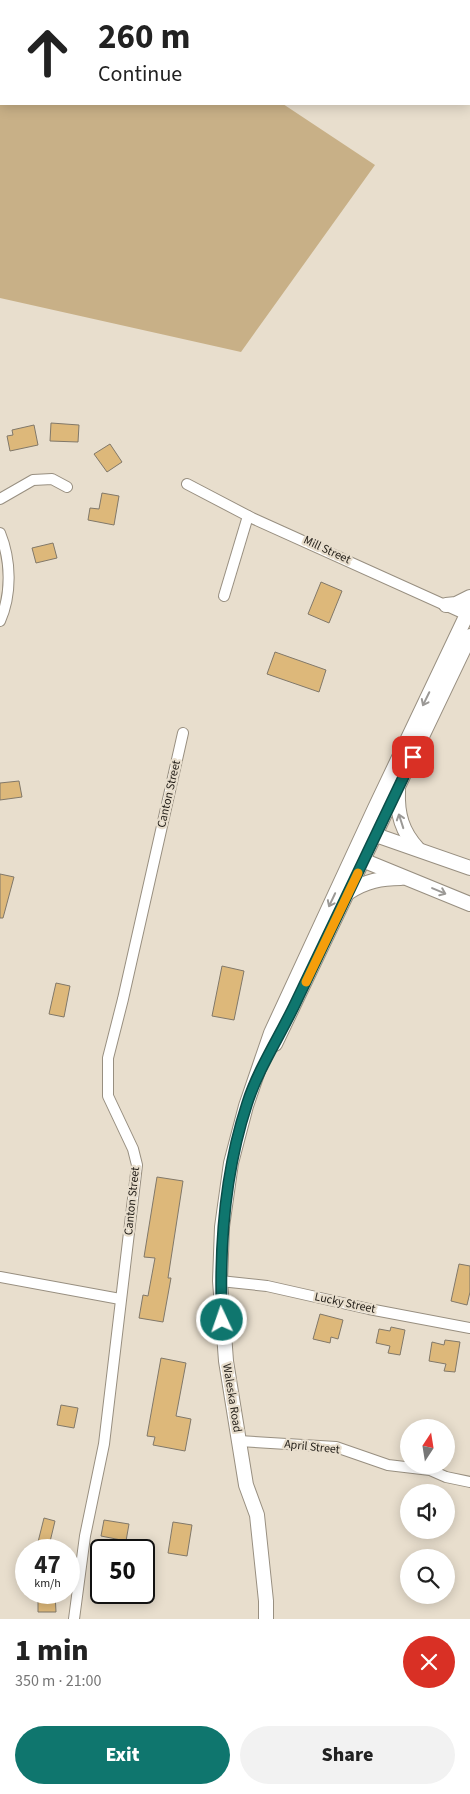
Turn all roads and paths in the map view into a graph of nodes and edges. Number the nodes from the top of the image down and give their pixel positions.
1 (187, 484) dead end
2 (67, 486) dead end
3 (0, 499) edge
4 (248, 516) junction
5 (0, 533) edge
6 (224, 596) dead end
7 (470, 597) edge
8 (446, 605) junction
9 (468, 611) edge
10 (0, 621) edge
11 (470, 636) edge
12 (183, 733) dead end
13 (398, 788) junction
14 (370, 833) junction
15 (418, 850) junction
16 (358, 858) junction
17 (470, 868) edge
18 (407, 878) junction
19 (348, 892) junction
20 (470, 904) edge
21 (253, 1087) junction
22 (0, 1277) edge
23 (220, 1281) junction
24 (120, 1299) junction
25 (470, 1328) edge
26 (239, 1441) junction
27 (470, 1482) edge
28 (266, 1601) junction
29 (74, 1619) edge
30 (266, 1619) edge
31 (272, 1619) edge

1 - 4 street, Mill Street
2 - 3 street
4 - 6 street
4 - 8 street, Mill Street
5 - 10 street
7 - 8 main road
8 - 9 street, Mill Street
9 -> 14 main road
11 - 13 main road
12 - 24 street, Canton Street
13 - 14 main road
15 -> 13 main road
14 - 15 main road
14 - 16 main road
15 - 17 main road
16 - 18 main road
16 - 19 main road, Waleska Road
16 -> 21 main road, Waleska Road
18 - 19 main road
18 -> 20 main road
19 - 21 main road, Waleska Road
21 - 23 main road, Waleska Road
22 - 24 street
23 - 25 street, Lucky Street
23 - 26 main road, Waleska Road
24 - 29 street, Canton Street
26 - 27 street, April Street
26 - 28 main road, Waleska Road
28 - 30 main road, Waleska Road
28 - 31 street

